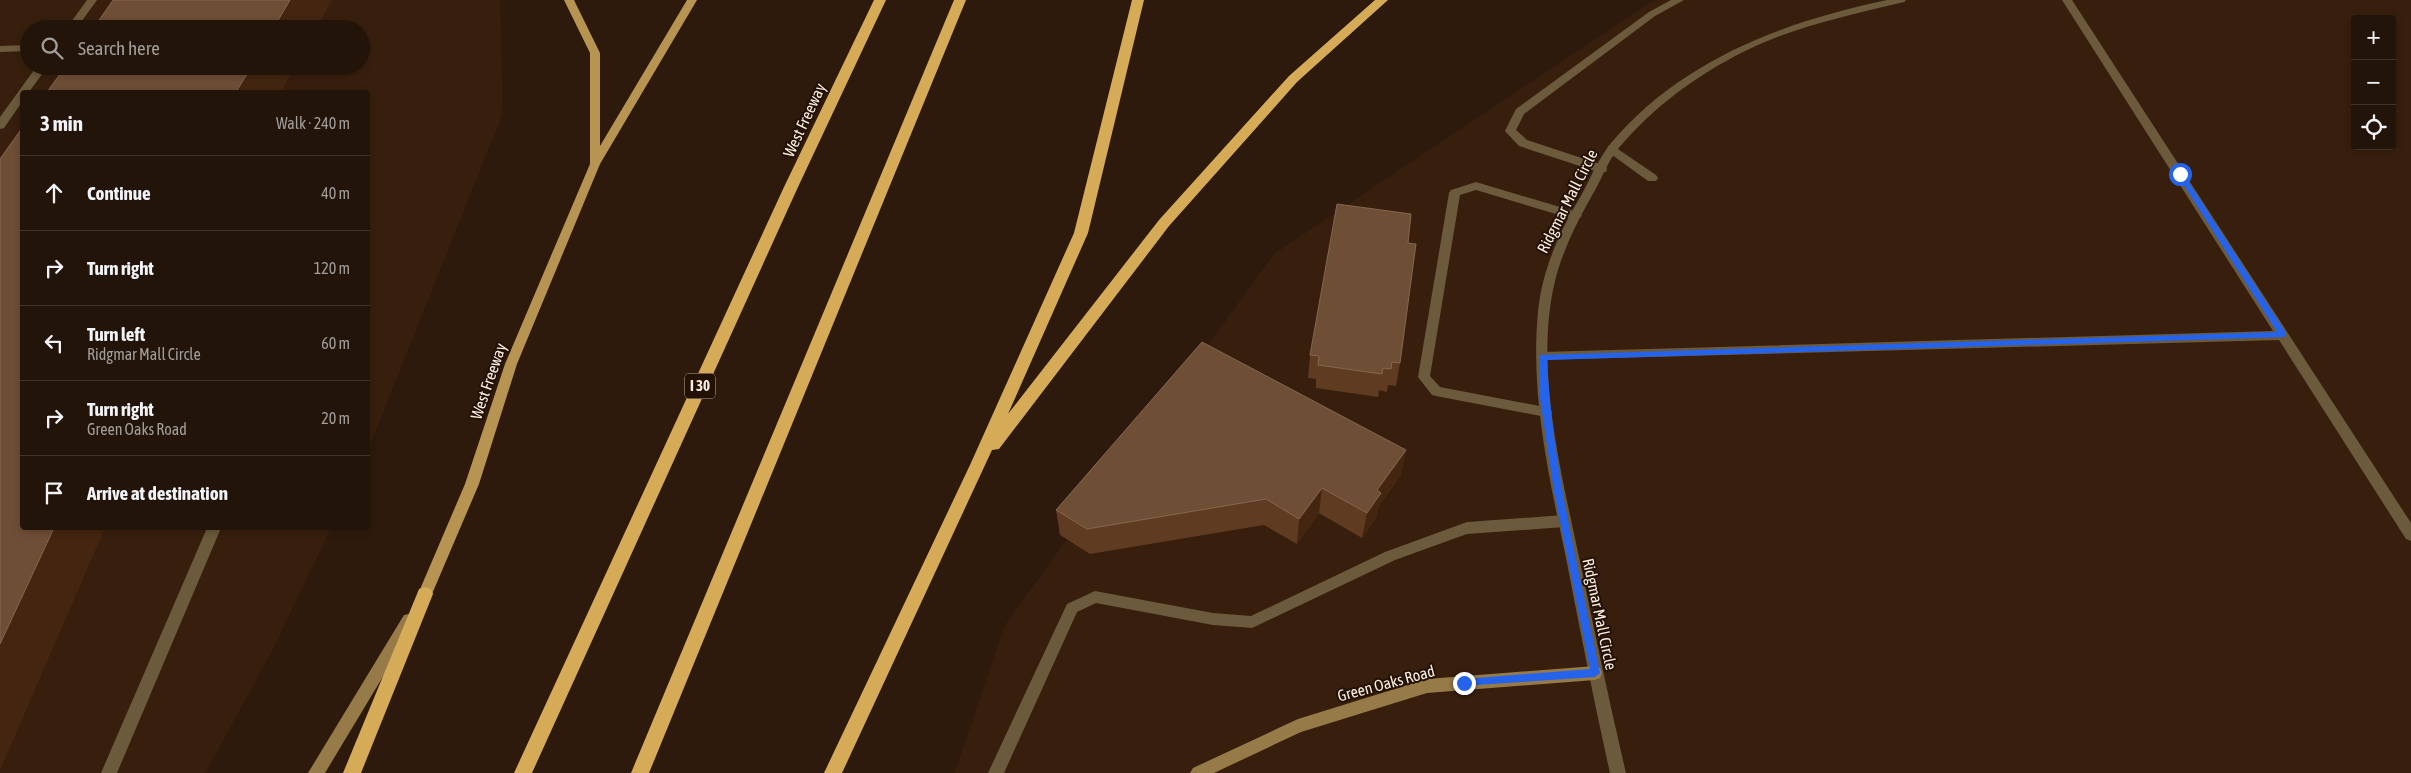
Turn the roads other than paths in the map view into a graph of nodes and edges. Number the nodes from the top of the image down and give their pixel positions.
1 (92, 0) edge
2 (569, 0) edge
3 (692, 0) edge
4 (880, 0) edge
5 (960, 0) edge
6 (1138, 0) edge
7 (1382, 0) edge
8 (1679, 0) edge
9 (1901, 0) edge
10 (2067, 0) edge
11 (78, 20) edge
12 (20, 48) edge
13 (0, 49) edge
14 (37, 75) edge
15 (26, 90) edge
16 (20, 98) edge
17 (2, 121) edge
18 (1612, 149) junction
19 (595, 164) junction
20 (1602, 169) junction
21 (1652, 178) dead end
22 (1576, 216) junction
23 (2283, 335) junction
24 (1542, 357) junction
25 (1546, 412) junction
26 (978, 465) junction
27 (1564, 521) junction
28 (213, 530) edge
29 (2411, 535) edge
30 (425, 594) junction
31 (1595, 673) junction
32 (109, 773) edge
33 (316, 773) edge
34 (352, 773) edge
35 (523, 773) edge
36 (640, 773) edge
37 (834, 773) edge
38 (996, 773) edge
39 (1198, 773) edge
40 (1618, 773) edge

1 - 11 street
2 - 19 main road
3 - 19 main road, West Freeway
4 - 35 highway, West Freeway / I 30
5 - 36 highway
6 - 26 highway
7 - 26 highway
8 - 20 street
9 - 18 street, Ridgmar Mall Circle
10 - 23 street
12 - 13 street
14 - 15 street
16 - 17 street
18 - 20 street, Ridgmar Mall Circle
18 - 21 street
19 - 30 main road, West Freeway
20 - 22 street, Ridgmar Mall Circle
22 - 24 street, Ridgmar Mall Circle
22 - 25 street
23 - 24 street
23 - 29 street
24 - 25 street, Ridgmar Mall Circle
25 - 27 street, Ridgmar Mall Circle
26 - 37 highway
27 - 31 street, Ridgmar Mall Circle
27 - 38 street
28 - 32 street
30 - 33 street, West Freeway
30 - 34 highway
31 - 39 street, Green Oaks Road
31 - 40 street, Ridgmar Mall Circle

